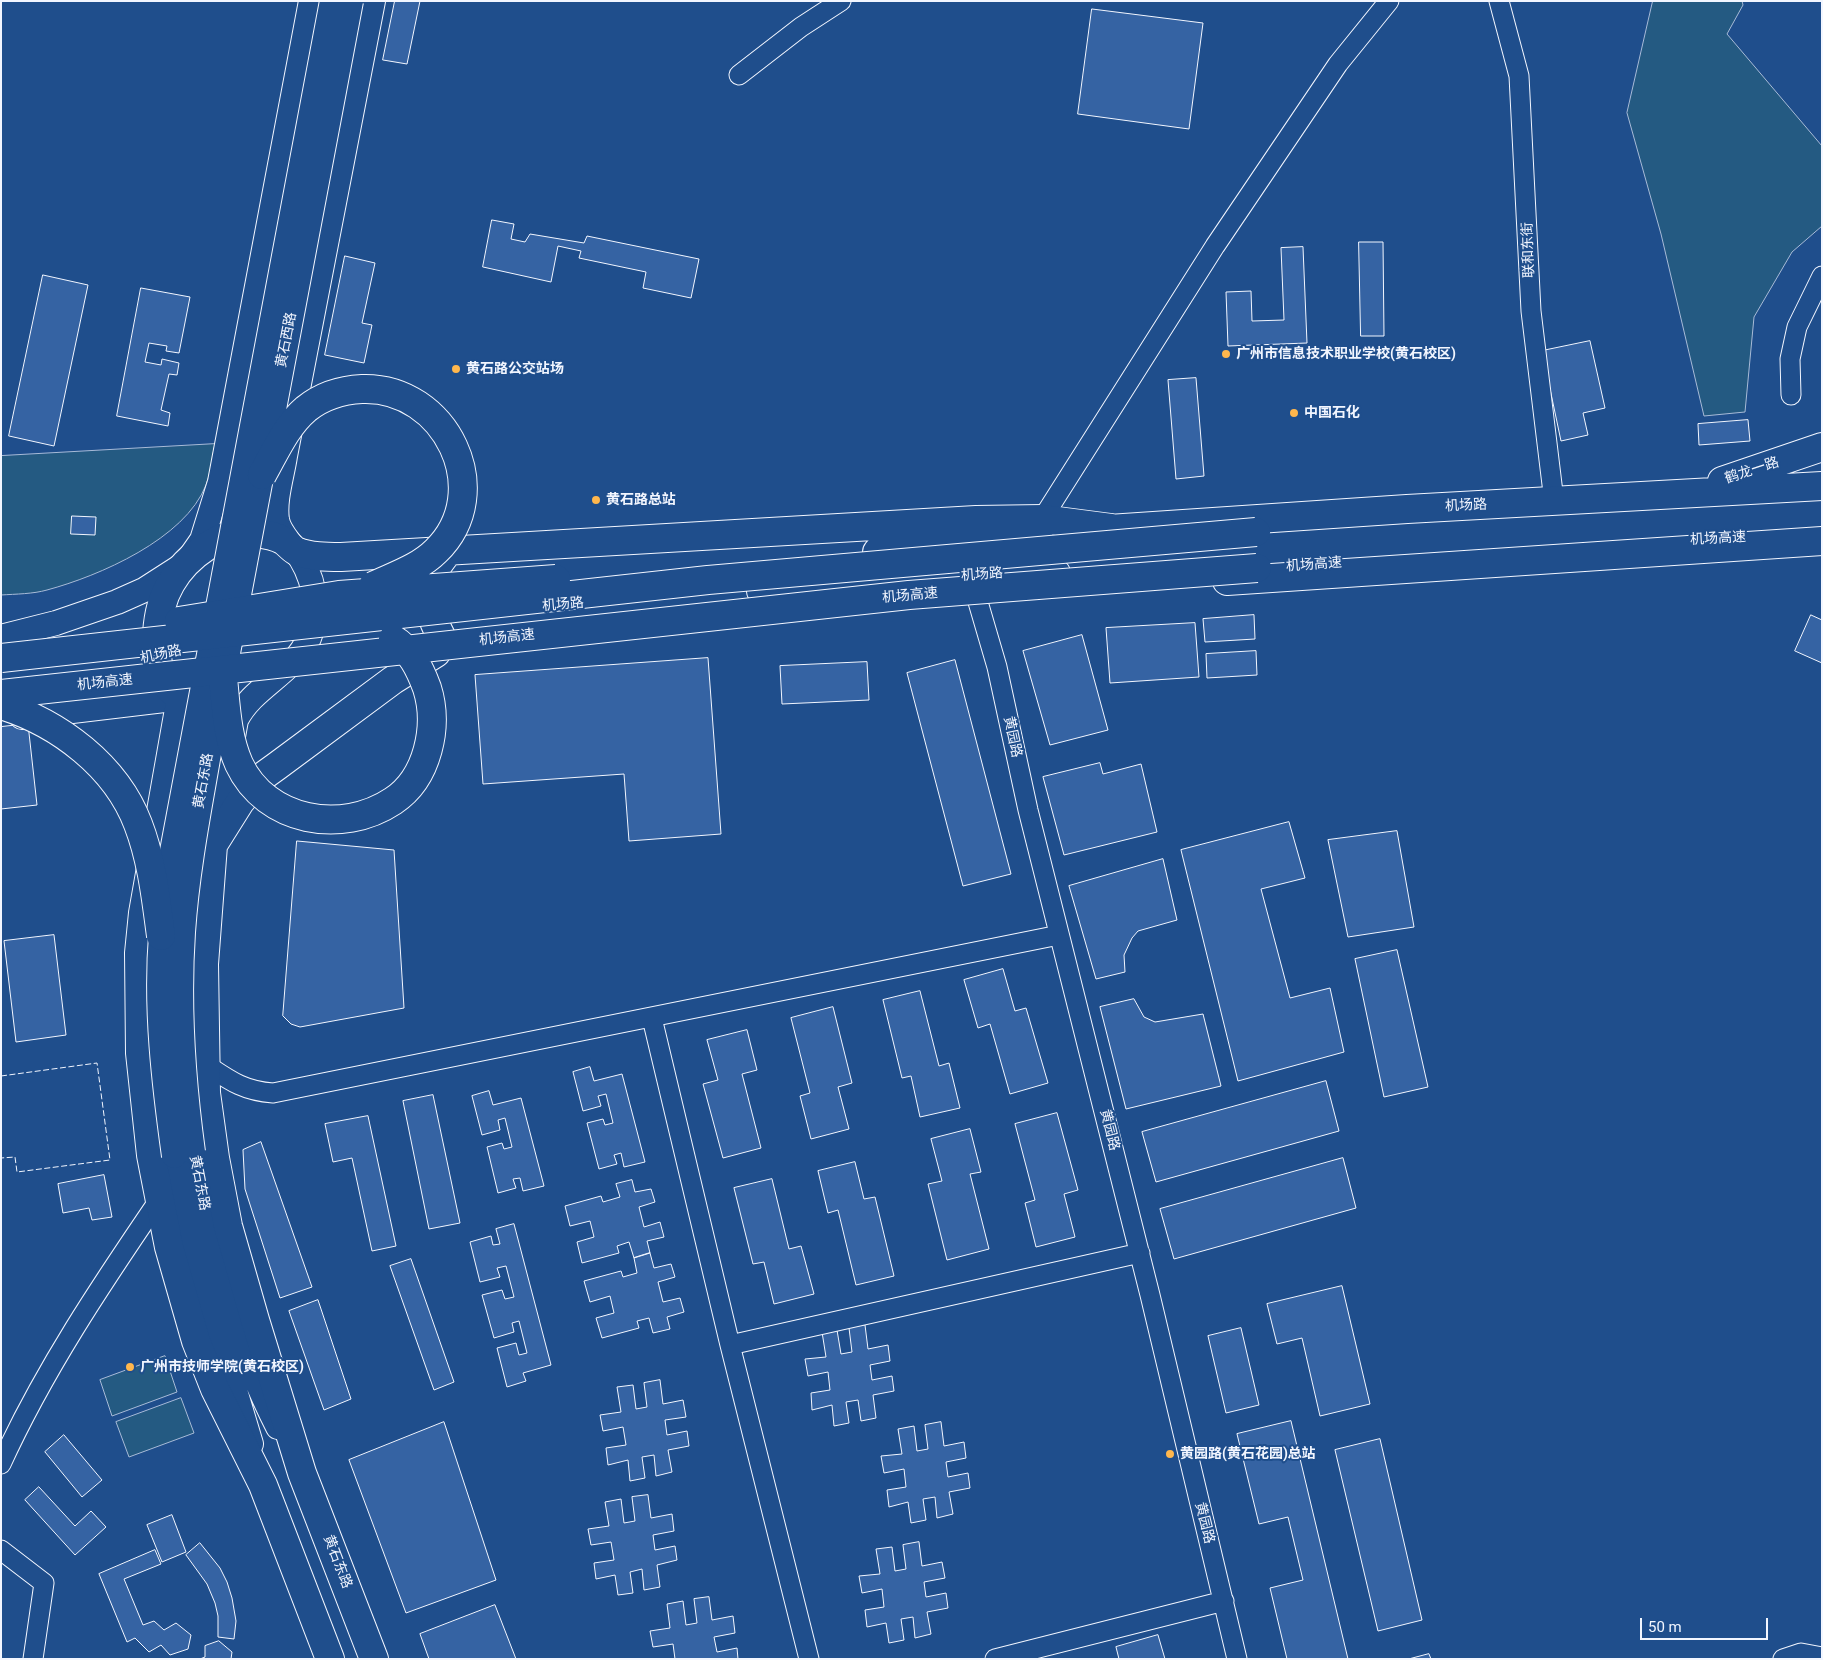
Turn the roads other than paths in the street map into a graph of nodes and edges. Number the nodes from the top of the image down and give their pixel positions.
1 (311, 1) edge
2 (332, 1) edge
3 (351, 1) edge
4 (372, 1) edge
5 (841, 1) edge
6 (1389, 1) edge
7 (1499, 1) edge
8 (739, 75) dead end
9 (1822, 276) edge
10 (1792, 395) dead end
11 (233, 417) junction
12 (290, 430) junction
13 (1822, 446) edge
14 (262, 475) junction
15 (1822, 486) edge
16 (1682, 494) junction
17 (1822, 497) edge
18 (1554, 501) junction
19 (1042, 519) junction
20 (1111, 528) junction
21 (1822, 533) edge
22 (1822, 541) edge
23 (296, 551) junction
24 (448, 552) junction
25 (186, 563) junction
26 (1128, 588) junction
27 (339, 595) junction
28 (978, 602) junction
29 (348, 623) junction
30 (1, 637) edge
31 (453, 643) junction
32 (1, 657) edge
33 (298, 658) junction
34 (214, 676) junction
35 (1, 687) edge
36 (262, 689) junction
37 (1, 694) edge
38 (181, 698) junction
39 (1, 705) edge
40 (1, 719) edge
41 (170, 753) junction
42 (226, 765) junction
43 (214, 844) junction
44 (155, 846) junction
45 (1059, 935) junction
46 (161, 936) junction
47 (652, 1018) junction
48 (205, 1064) junction
49 (183, 1154) junction
50 (159, 1200) junction
51 (1140, 1253) junction
52 (730, 1345) junction
53 (1, 1464) edge
54 (302, 1473) junction
55 (263, 1485) junction
56 (1, 1550) edge
57 (1224, 1601) junction
58 (1822, 1657) edge
59 (33, 1659) edge
60 (330, 1659) edge
61 (374, 1659) edge
62 (809, 1659) edge
63 (994, 1659) edge
64 (1237, 1659) edge
65 (1783, 1659) edge

1 - 11 main road
2 - 34 main road, 黄石西路, bridge
3 - 14 main road, 黄石西路, bridge
4 - 12 main road
5 - 8 street
6 - 19 street
7 - 18 street, 联和东街
9 - 10 street
11 - 12 main road
11 - 25 main road
12 - 23 main road
13 - 16 highway, 鹤龙一路
14 - 27 highway, bridge
14 - 34 main road, 黄石西路, bridge
15 - 16 highway, 机场路
16 - 18 highway, 机场路
17 - 32 highway, bridge
18 - 20 highway, 机场路
19 - 20 highway, 机场路
19 - 24 highway, 机场路
20 - 27 highway, 机场路, bridge
21 - 37 highway, 机场高速, bridge
22 - 26 highway, 机场路
23 - 24 highway, 机场路
23 - 25 highway
23 - 33 main road
24 - 31 highway
25 - 30 main road
25 - 38 highway
26 - 28 highway, 机场路
26 - 29 highway, 机场路, bridge
27 - 32 highway, 机场路, bridge
28 - 31 highway, 机场路
28 - 45 street, 黄园路
29 - 34 highway, bridge
29 - 35 highway, 机场路, bridge
31 - 33 main road
31 - 43 highway
33 - 36 main road
34 - 46 main road, 黄石东路, bridge
34 - 49 main road, 黄石东路, bridge
36 - 38 main road
36 - 42 main road
38 - 40 main road
38 - 41 highway
39 - 46 highway, bridge
41 - 42 highway
41 - 44 highway
42 - 43 main road
43 - 44 highway
43 - 48 highway
44 - 50 highway
45 - 47 street
45 - 51 street, 黄园路
46 - 49 main road, 黄石东路, bridge
47 - 48 street
47 - 52 street
48 - 54 highway
49 - 54 main road, 黄石东路
49 - 55 main road, 黄石东路
50 - 53 street
50 - 55 highway
51 - 52 street
51 - 57 street, 黄园路
52 - 62 street
54 - 61 highway, 黄石东路
55 - 60 highway, 黄石东路
56 - 59 street
57 - 63 street
57 - 64 street, 黄园路
58 - 65 street

